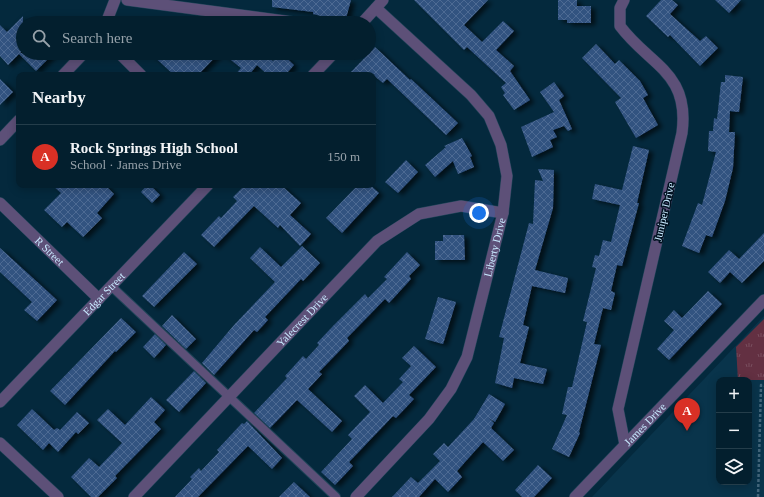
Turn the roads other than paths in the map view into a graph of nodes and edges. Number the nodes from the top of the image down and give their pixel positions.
1 (116, 0) edge
2 (127, 0) edge
3 (624, 0) edge
4 (379, 4) edge
5 (109, 16) edge
6 (247, 16) edge
7 (368, 16) edge
8 (77, 60) edge
9 (126, 60) edge
10 (327, 60) edge
11 (66, 72) edge
12 (138, 72) edge
13 (316, 72) edge
14 (16, 123) edge
15 (0, 140) edge
16 (205, 188) edge
17 (0, 203) edge
18 (503, 213) junction
19 (111, 286) junction
20 (99, 299) junction
21 (764, 300) edge
22 (229, 396) junction
23 (0, 402) edge
24 (0, 443) edge
25 (625, 445) junction
26 (58, 497) edge
27 (134, 497) edge
28 (336, 497) edge
29 (356, 497) edge
30 (575, 497) edge

1 - 5 street
2 - 6 street
3 - 25 street, Juniper Drive
4 - 7 street
4 - 18 street, Liberty Drive
8 - 11 street
9 - 12 street
10 - 13 street
14 - 15 street
16 - 19 street, Edgar Street
17 - 20 street, R Street
18 - 22 street, Yalecrest Drive
18 - 29 street, Liberty Drive
19 - 20 street, Edgar Street
19 - 22 lane
20 - 23 street, Edgar Street
21 - 25 street, James Drive
22 - 27 street, Yalecrest Drive
22 - 28 lane
24 - 26 street
25 - 30 street, James Drive

